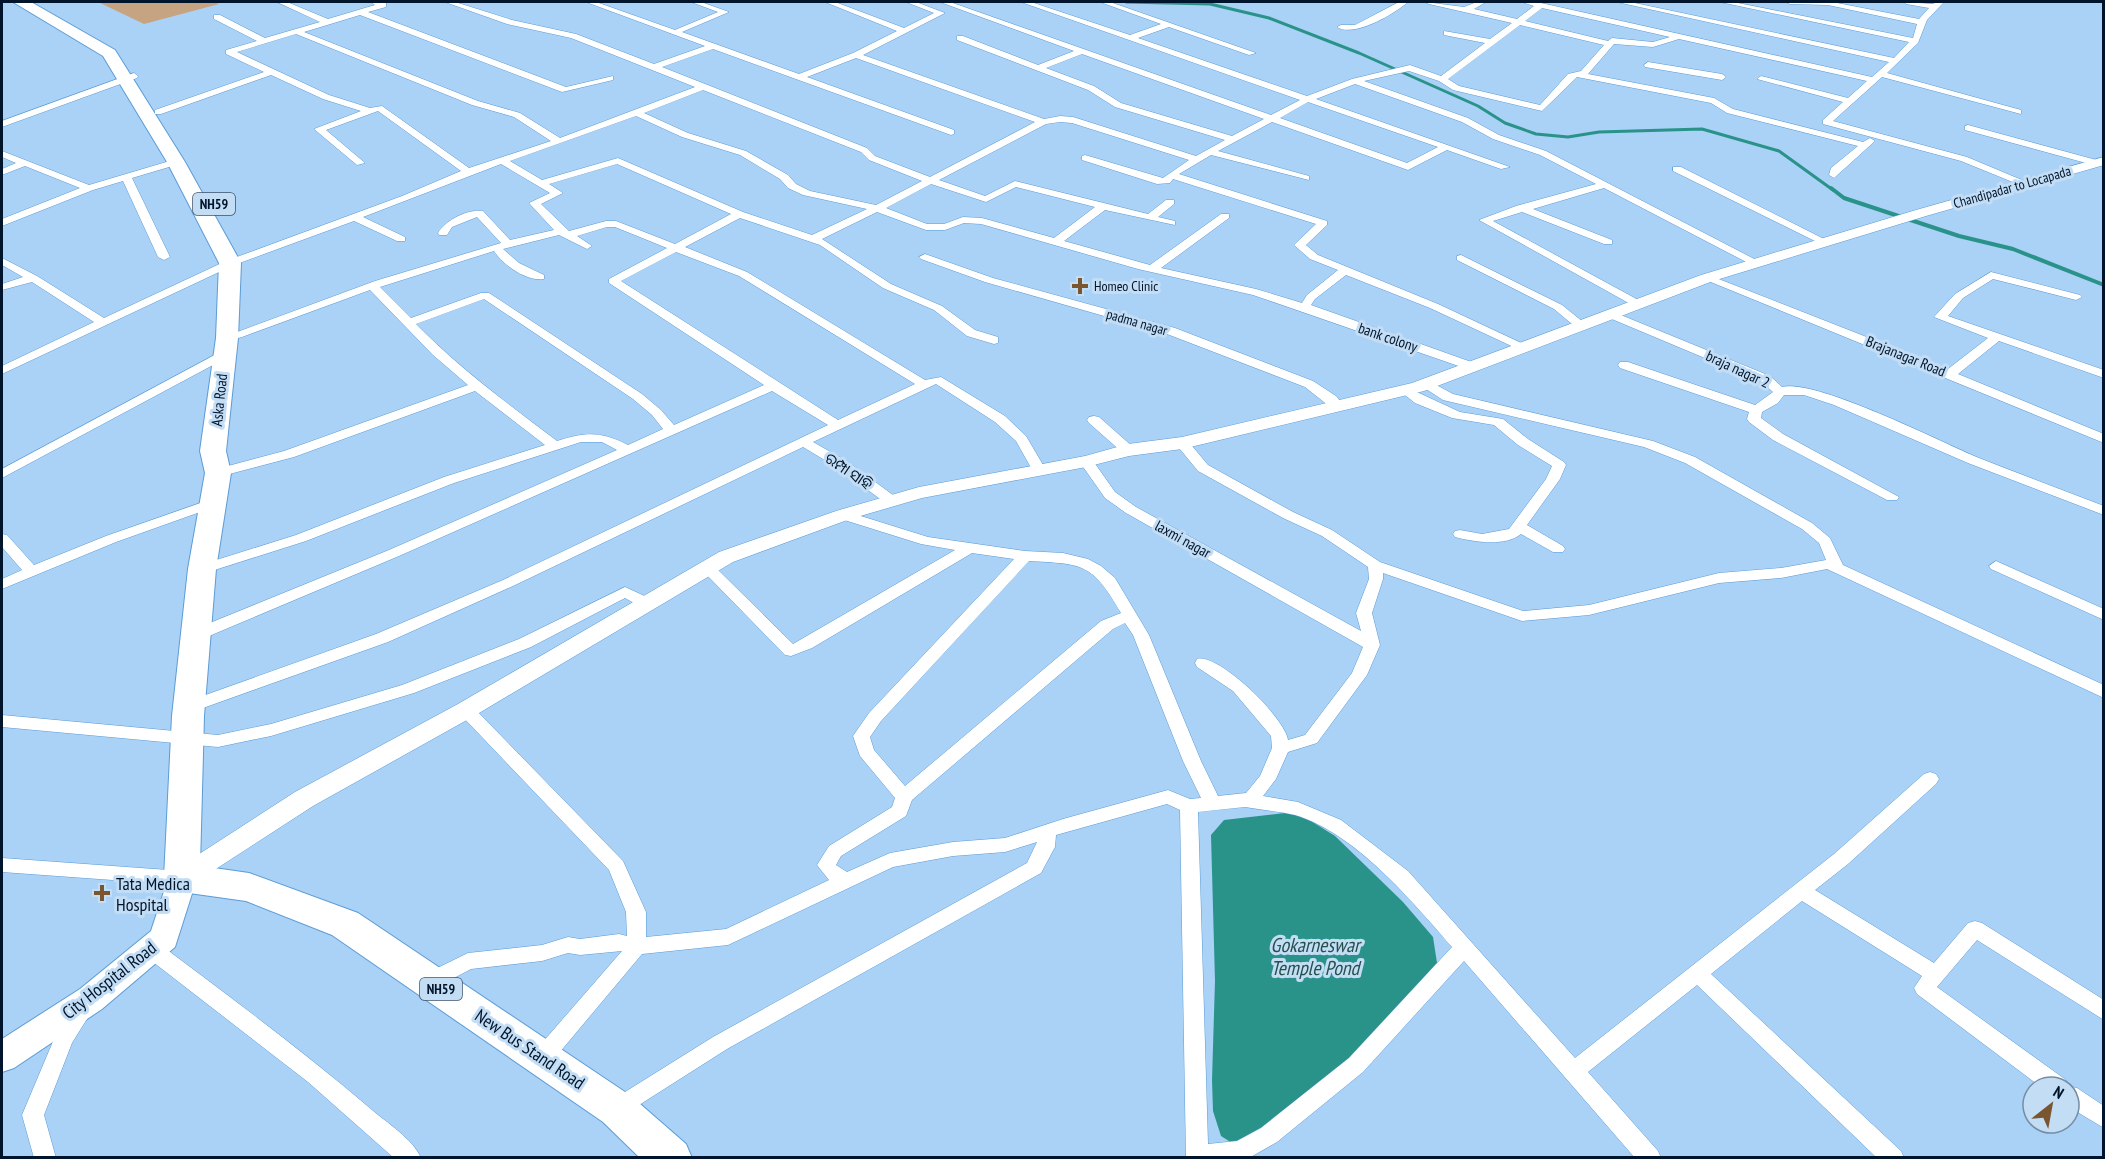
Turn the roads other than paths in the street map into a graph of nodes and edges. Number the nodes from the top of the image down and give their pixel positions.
1 (21, 2) edge
2 (32, 2) edge
3 (280, 2) edge
4 (448, 2) edge
5 (590, 2) edge
6 (695, 2) edge
7 (829, 2) edge
8 (910, 2) edge
9 (944, 2) edge
10 (1025, 2) edge
11 (1104, 2) edge
12 (1404, 2) edge
13 (1429, 2) edge
14 (1482, 2) edge
15 (1526, 2) edge
16 (1621, 2) edge
17 (1724, 2) edge
18 (1790, 2) edge
19 (1909, 2) edge
20 (384, 3) edge
21 (1937, 4) edge
22 (1541, 5) junction
23 (1464, 9) junction
24 (360, 12) junction
25 (217, 17) dead end
26 (327, 22) junction
27 (1922, 22) junction
28 (1516, 23) junction
29 (1170, 24) junction
30 (1341, 27) dead end
31 (294, 31) junction
32 (904, 31) junction
33 (674, 33) junction
34 (1447, 33) dead end
35 (1678, 36) junction
36 (960, 38) dead end
37 (1130, 38) junction
38 (262, 40) junction
39 (1915, 41) junction
40 (1491, 42) junction
41 (1610, 44) junction
42 (713, 46) junction
43 (1082, 51) junction
44 (1252, 53) dead end
45 (856, 55) junction
46 (1896, 61) junction
47 (1648, 65) dead end
48 (652, 68) junction
49 (1038, 68) junction
50 (271, 72) junction
51 (1690, 74) junction
52 (1579, 75) junction
53 (129, 77) junction
54 (800, 77) junction
55 (1722, 77) dead end
56 (1878, 77) junction
57 (610, 78) dead end
58 (1442, 79) junction
59 (1761, 79) dead end
60 (1355, 81) junction
61 (703, 87) junction
62 (1684, 95) junction
63 (1308, 99) junction
64 (1851, 101) junction
65 (369, 111) junction
66 (158, 112) junction
67 (636, 112) junction
68 (2018, 112) dead end
69 (1270, 118) junction
70 (1042, 122) junction
71 (2, 124) edge
72 (1968, 128) dead end
73 (951, 132) dead end
74 (1877, 136) junction
75 (1232, 139) junction
76 (559, 142) junction
77 (1865, 145) junction
78 (1446, 147) junction
79 (1209, 152) junction
80 (2, 154) edge
81 (1085, 158) dead end
82 (1197, 159) junction
83 (503, 161) junction
84 (176, 162) junction
85 (2100, 162) edge
86 (25, 163) junction
87 (360, 163) dead end
88 (1505, 167) dead end
89 (1677, 169) dead end
90 (2, 172) edge
91 (468, 172) junction
92 (1171, 175) junction
93 (1834, 175) dead end
94 (126, 177) junction
95 (1305, 178) dead end
96 (932, 181) junction
97 (541, 183) junction
98 (2024, 183) junction
99 (1605, 185) junction
100 (90, 188) junction
101 (1170, 202) dead end
102 (1104, 205) junction
103 (877, 208) junction
104 (1520, 208) junction
105 (739, 214) junction
106 (1225, 216) dead end
107 (354, 217) junction
108 (1150, 218) junction
109 (2, 223) edge
110 (1171, 223) dead end
111 (443, 233) dead end
112 (565, 233) junction
113 (401, 239) dead end
114 (813, 239) junction
115 (1608, 242) dead end
116 (1825, 242) junction
117 (1055, 243) junction
118 (508, 244) junction
119 (496, 246) junction
120 (587, 246) dead end
121 (675, 247) junction
122 (164, 257) dead end
123 (925, 257) dead end
124 (1461, 258) dead end
125 (237, 260) junction
126 (2, 261) edge
127 (1756, 263) junction
128 (1152, 270) junction
129 (1344, 271) junction
130 (540, 277) dead end
131 (33, 278) junction
132 (1707, 278) junction
133 (373, 286) junction
134 (2, 288) edge
135 (2076, 297) dead end
136 (1638, 304) junction
137 (1306, 307) junction
138 (1611, 315) junction
139 (102, 322) junction
140 (408, 323) junction
141 (1582, 326) junction
142 (238, 334) junction
143 (1997, 337) junction
144 (994, 340) dead end
145 (1524, 348) junction
146 (224, 354) junction
147 (1624, 365) dead end
148 (1473, 367) junction
149 (2, 370) edge
150 (1950, 374) junction
151 (2103, 374) edge
152 (924, 384) junction
153 (1426, 384) junction
154 (477, 386) junction
155 (773, 386) junction
156 (1406, 391) junction
157 (1780, 392) junction
158 (1339, 407) junction
159 (1756, 410) junction
160 (1094, 420) dead end
161 (837, 425) junction
162 (671, 431) junction
163 (2103, 439) edge
164 (804, 442) junction
165 (1182, 443) junction
166 (555, 446) junction
167 (627, 450) junction
168 (1128, 450) junction
169 (1086, 461) junction
170 (1040, 470) junction
171 (218, 473) junction
172 (2, 474) edge
173 (1892, 497) dead end
174 (892, 501) junction
175 (212, 503) junction
176 (2103, 511) edge
177 (843, 515) junction
178 (1518, 526) junction
179 (1460, 534) dead end
180 (2, 538) edge
181 (967, 549) junction
182 (1558, 549) dead end
183 (1025, 556) junction
184 (1375, 565) junction
185 (1996, 566) dead end
186 (707, 567) junction
187 (1837, 567) junction
188 (202, 570) junction
189 (31, 572) junction
190 (2, 584) edge
191 (646, 603) junction
192 (2103, 615) edge
193 (1131, 617) junction
194 (196, 635) junction
195 (1372, 645) junction
196 (1203, 663) dead end
197 (2103, 693) edge
198 (189, 707) junction
199 (466, 710) junction
200 (2, 721) edge
201 (188, 739) junction
202 (1281, 748) junction
203 (1930, 779) dead end
204 (904, 797) junction
205 (1250, 801) junction
206 (1213, 804) junction
207 (1189, 806) junction
208 (1047, 831) junction
209 (2, 865) edge
210 (182, 878) junction
211 (847, 880) junction
212 (1801, 891) junction
213 (637, 946) junction
214 (1464, 948) junction
215 (151, 949) junction
216 (1698, 973) junction
217 (1936, 974) junction
218 (430, 981) junction
219 (91, 999) junction
220 (2103, 1011) edge
221 (2, 1057) edge
222 (542, 1058) junction
223 (1574, 1071) junction
224 (2042, 1075) edge
225 (2081, 1103) edge
226 (617, 1109) junction
227 (2103, 1118) edge
228 (1197, 1156) edge
229 (45, 1158) edge
230 (410, 1158) edge
231 (671, 1158) edge
232 (1650, 1158) edge
233 (1893, 1158) edge

1 - 53 highway, NH59
2 - 53 highway, NH59
3 - 26 street
4 - 48 street
5 - 33 street
6 - 33 street
7 - 32 street
8 - 32 street
9 - 43 street
10 - 37 street
11 - 29 street
12 - 30 street
13 - 23 street
14 - 23 street
15 - 22 street
16 - 46 street
17 - 39 street
18 - 27 street
19 - 21 street
20 - 24 street
21 - 27 street
22 - 28 street
22 - 35 street
23 - 28 street
24 - 26 street
24 - 57 street
25 - 38 street
26 - 31 street
27 - 39 street
28 - 40 street
28 - 41 street
29 - 37 street
29 - 44 street
31 - 38 street
31 - 76 street
32 - 45 street
33 - 42 street
34 - 40 street
35 - 41 street
35 - 56 street
36 - 49 street
37 - 63 street
38 - 50 street
39 - 46 street
40 - 58 street
41 - 52 street
42 - 48 street
42 - 54 street
43 - 49 street
43 - 69 street
45 - 54 street
45 - 70 street
46 - 56 street
47 - 51 street
48 - 61 street
49 - 75 street
50 - 65 street
50 - 66 street
51 - 55 street
51 - 62 street
52 - 58 street
52 - 62 street
53 - 66 highway, NH59
53 - 71 street
53 - 84 highway, NH59
54 - 73 street
56 - 64 street
56 - 68 street
58 - 60 street
59 - 64 street
60 - 63 street
60 - 99 street
61 - 67 street
61 - 96 street
62 - 77 street
63 - 69 street
63 - 78 street
64 - 74 street
65 - 87 street
65 - 91 street
66 - 125 highway, NH59
67 - 76 street
67 - 103 street, bank colony
69 - 75 street
69 - 78 street
70 - 82 street
70 - 96 street
72 - 85 street
74 - 77 street
74 - 98 street
75 - 79 street
76 - 83 street
77 - 93 street
78 - 88 street
79 - 82 street
79 - 95 street
80 - 86 street
81 - 92 street
82 - 92 street
83 - 91 street
83 - 97 street
84 - 94 street
84 - 125 highway, NH59
85 - 98 street, Chandipadar to Locapada
86 - 90 street
86 - 100 street
89 - 116 street
91 - 107 street
92 - 129 street
94 - 100 street
94 - 122 street
96 - 102 street
96 - 103 street
97 - 105 street
97 - 112 street
98 - 116 street, Chandipadar to Locapada
99 - 104 street
99 - 127 street
100 - 109 street
101 - 108 street
102 - 108 street
102 - 117 street
103 - 114 street
103 - 117 street, bank colony
104 - 115 street
104 - 136 street
105 - 114 street
105 - 121 street
106 - 128 street
107 - 113 street
107 - 125 street
108 - 110 street
111 - 118 street
112 - 118 street
112 - 120 street
112 - 121 street
114 - 144 street
116 - 127 street, Chandipadar to Locapada
117 - 128 street, bank colony
118 - 119 street
119 - 130 street
119 - 133 street
121 - 152 street
121 - 155 street
123 - 158 street, padma nagar
124 - 141 street
125 - 139 street
125 - 142 highway
125 - 146 highway, Aska Road
126 - 131 street
127 - 132 street, Chandipadar to Locapada
128 - 137 street, bank colony
129 - 137 street
129 - 145 street
131 - 134 street
131 - 139 street
132 - 136 street, Chandipadar to Locapada
132 - 150 street, Brajanagar Road
133 - 140 street
133 - 142 street
135 - 143 street
136 - 138 street, Chandipadar to Locapada
137 - 148 street, bank colony
138 - 141 street, Chandipadar to Locapada
138 - 157 street, braja nagar 2
139 - 149 street
140 - 154 street
140 - 162 street
141 - 145 street, Chandipadar to Locapada
142 - 171 highway
143 - 150 street
143 - 151 street
145 - 148 street, Chandipadar to Locapada
146 - 171 highway, Aska Road
146 - 172 street
147 - 159 street
148 - 153 street, Chandipadar to Locapada
150 - 163 street, Brajanagar Road
152 - 161 street
152 - 170 street
153 - 156 street, Chandipadar to Locapada
153 - 187 street
154 - 166 street
154 - 171 street
155 - 161 street
155 - 162 street
156 - 158 street, Chandipadar to Locapada
156 - 178 street
157 - 159 street, braja nagar 2
157 - 176 street
158 - 165 street, Chandipadar to Locapada
159 - 173 street, braja nagar 2
160 - 168 street
161 - 164 street
162 - 167 street
164 - 174 street, ରମ୍ପା ସାହି
164 - 198 street
165 - 168 street, Chandipadar to Locapada
165 - 184 street
166 - 167 street
166 - 188 street
167 - 194 street
168 - 169 street, Chandipadar to Locapada
169 - 170 street, Chandipadar to Locapada
169 - 195 street, laxmi nagar
170 - 174 street, Chandipadar to Locapada
171 - 175 highway, Aska Road
174 - 177 street, Chandipadar to Locapada
175 - 188 highway, Aska Road
175 - 189 street
177 - 181 street
177 - 186 street, Chandipadar to Locapada
178 - 179 street
178 - 182 street
180 - 189 street
181 - 183 street
181 - 186 street
183 - 193 street
183 - 204 street
184 - 187 street
184 - 195 street
185 - 192 street
186 - 191 street, Chandipadar to Locapada
187 - 197 street
188 - 194 highway, Aska Road
189 - 190 street
191 - 199 street, Chandipadar to Locapada
191 - 201 street
193 - 204 street
193 - 206 street
194 - 198 highway, Aska Road
195 - 202 street
196 - 202 street
198 - 201 highway, Aska Road
199 - 210 street, Chandipadar to Locapada
199 - 213 street
200 - 201 street
201 - 210 highway, Aska Road
202 - 205 street
203 - 212 street
204 - 211 street
205 - 206 street
205 - 214 street
206 - 207 street
207 - 208 street
207 - 228 street
208 - 211 street
208 - 226 street
209 - 210 street
210 - 215 main road, City Hospital Road
210 - 218 highway, New Bus Stand Road / NH59
211 - 213 street
212 - 216 street
212 - 217 street
213 - 218 street
213 - 222 street
214 - 223 street
214 - 228 street
215 - 219 main road, City Hospital Road
215 - 230 street
216 - 223 street
216 - 233 street
217 - 220 street
217 - 224 street
218 - 222 highway, New Bus Stand Road / NH59
219 - 221 main road, City Hospital Road
219 - 229 street
222 - 226 highway, New Bus Stand Road / NH59
223 - 232 street
225 - 227 street
226 - 231 highway, New Bus Stand Road / NH59

